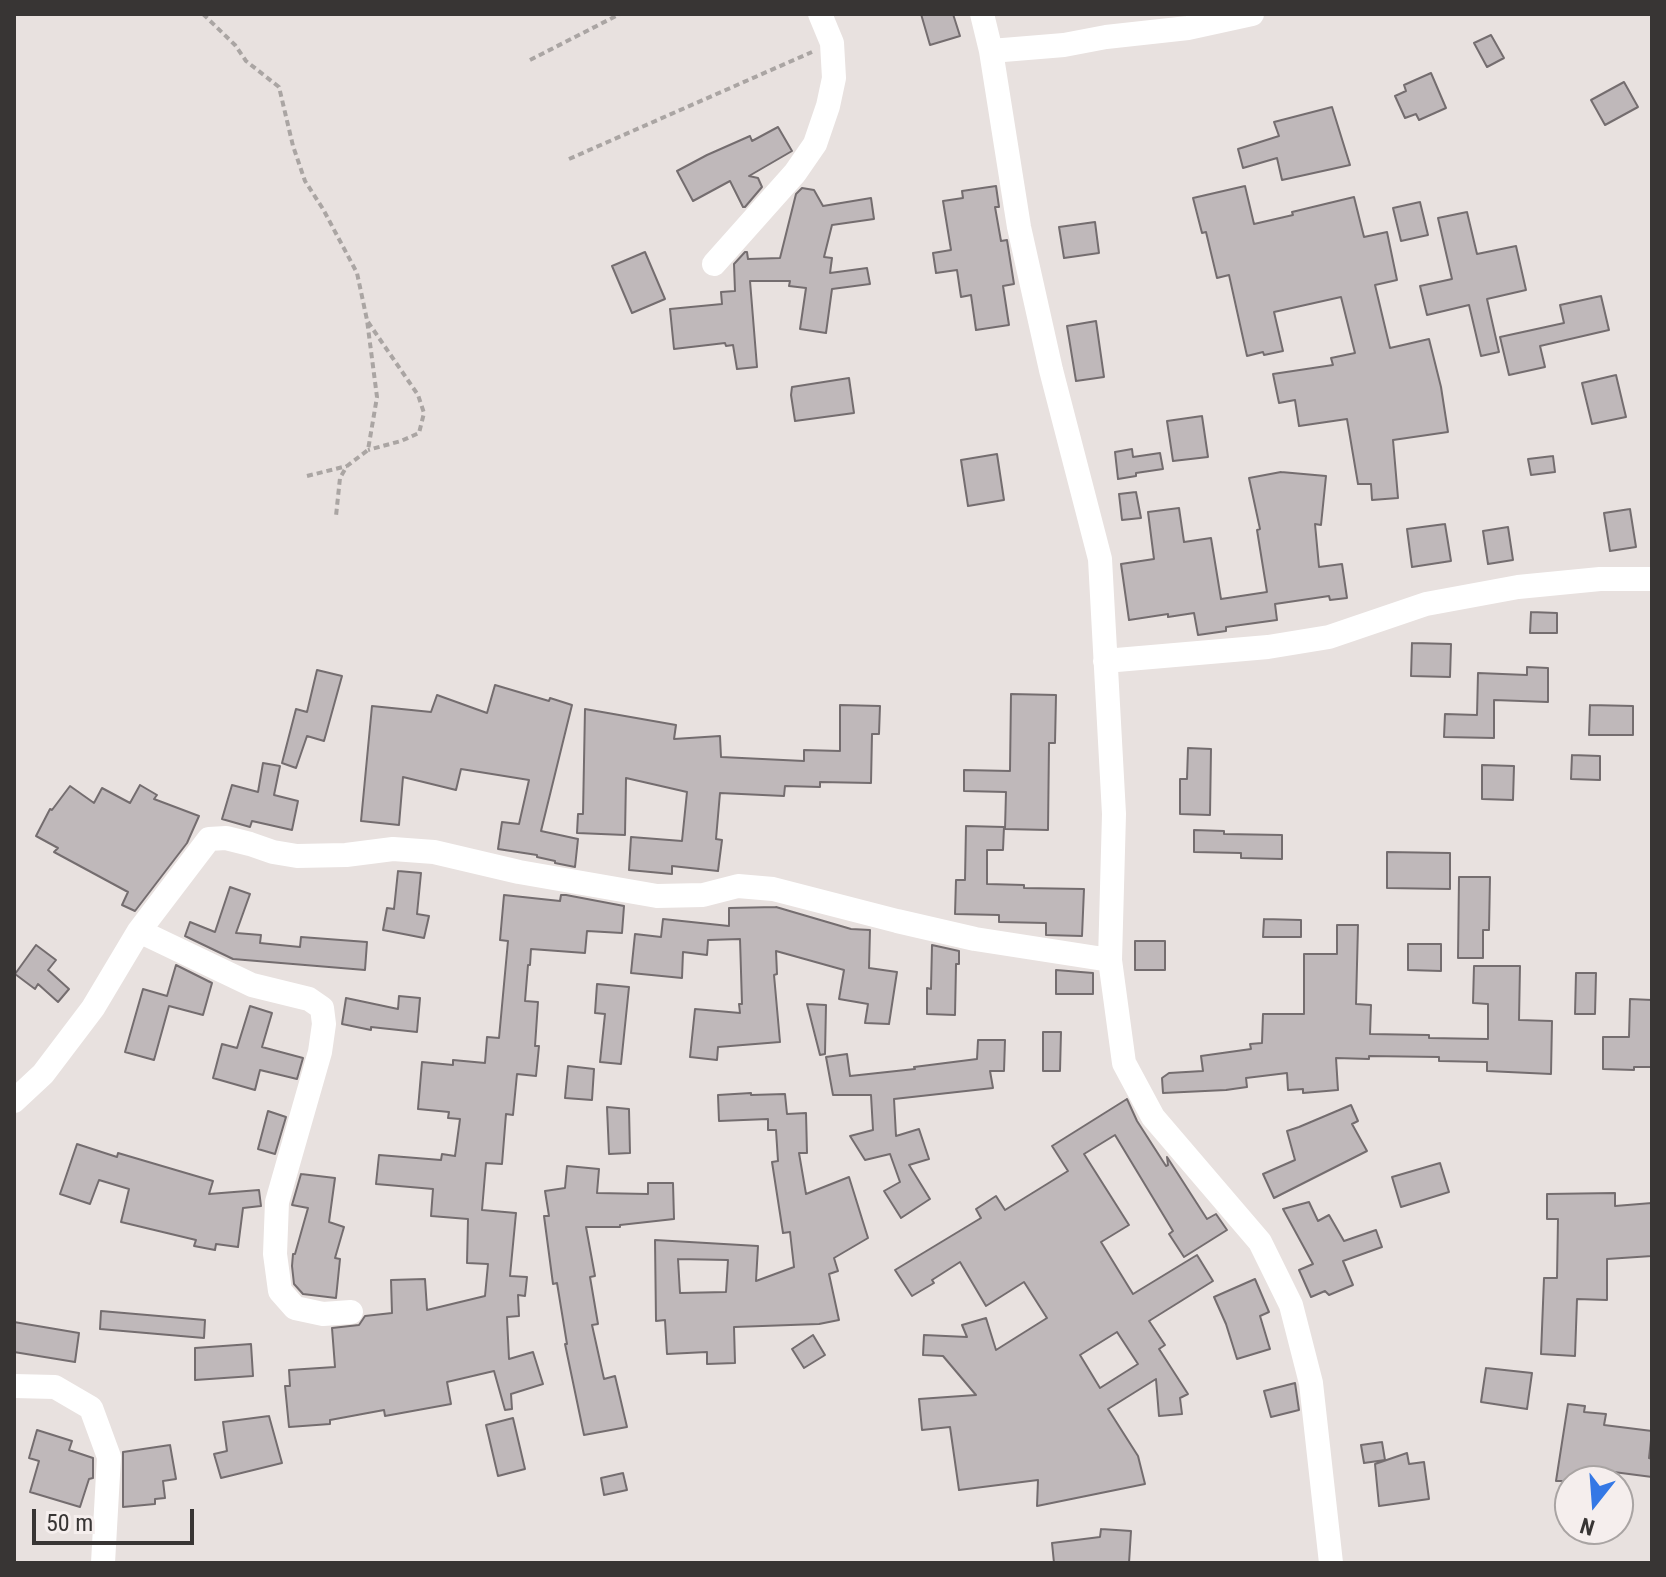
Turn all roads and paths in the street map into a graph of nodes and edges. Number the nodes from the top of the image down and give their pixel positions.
1 (203, 14) edge
2 (620, 14) edge
3 (820, 14) edge
4 (982, 14) edge
5 (1252, 14) edge
6 (832, 43) junction
7 (991, 51) junction
8 (530, 60) dead end
9 (569, 159) dead end
10 (714, 264) dead end
11 (367, 320) junction
12 (368, 450) junction
13 (347, 466) junction
14 (307, 476) dead end
15 (336, 516) dead end
16 (1652, 579) edge
17 (1105, 661) junction
18 (139, 931) junction
19 (1110, 960) junction
20 (14, 1101) edge
21 (351, 1312) dead end
22 (14, 1386) edge
23 (103, 1563) edge
24 (1331, 1563) edge

1 - 11 path
2 - 8 path
3 - 6 street
4 - 7 street
5 - 7 street
6 - 9 path
6 - 10 street
7 - 17 street
11 - 12 path
11 - 12 path
12 - 13 path
13 - 14 path
13 - 15 path
16 - 17 street
17 - 19 street
18 - 19 street
18 - 20 street
18 - 21 street
19 - 24 street
22 - 23 street

